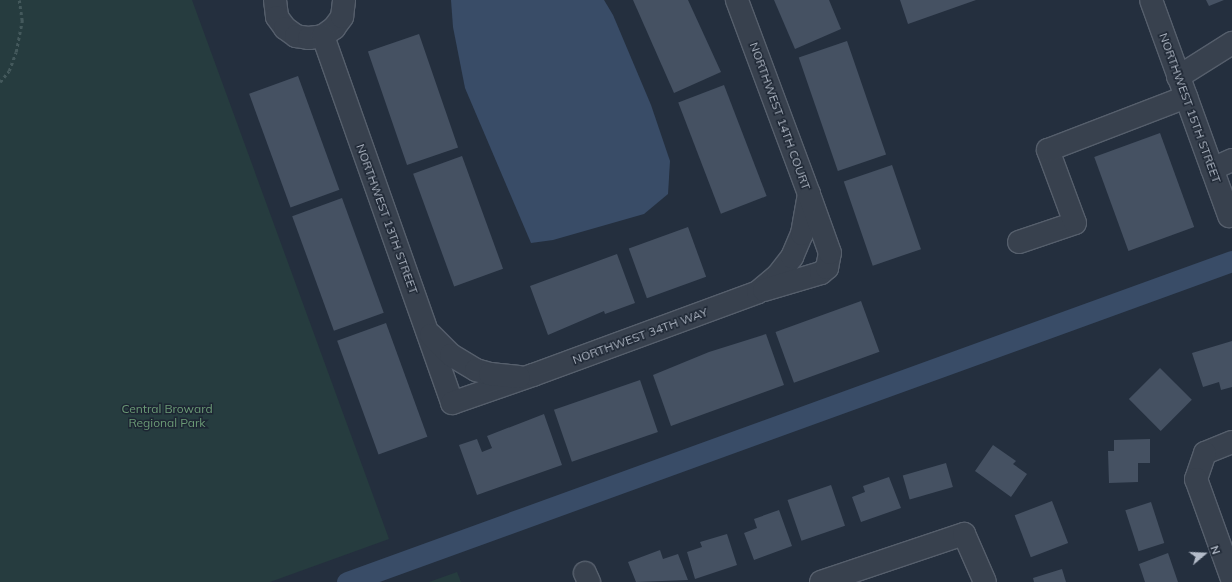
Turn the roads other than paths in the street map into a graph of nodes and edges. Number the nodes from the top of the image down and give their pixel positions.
1 (275, 0) edge
2 (344, 0) edge
3 (737, 0) edge
4 (1151, 0) edge
5 (323, 36) junction
6 (1232, 44) edge
7 (1178, 77) junction
8 (1186, 97) junction
9 (1232, 160) edge
10 (1212, 170) junction
11 (809, 194) junction
12 (1228, 216) dead end
13 (802, 234) joint
14 (1019, 242) dead end
15 (758, 292) junction
16 (423, 322) junction
17 (533, 376) junction
18 (452, 403) joint
19 (1232, 442) edge
20 (1232, 579) edge
21 (821, 582) edge
22 (985, 582) edge

1 - 5 street
2 - 5 street
3 - 11 street, NORTHWEST 14TH COURT
4 - 7 street, NORTHWEST 15TH STREET
5 - 16 street, NORTHWEST 13TH STREET
6 - 7 street
7 - 8 street, NORTHWEST 15TH STREET
8 - 10 street, NORTHWEST 15TH STREET
8 - 14 street
9 - 10 street
10 - 12 street, NORTHWEST 15TH STREET
11 - 13 street, NORTHWEST 14TH COURT
11 - 15 street
13 - 15 street, NORTHWEST 34TH WAY
15 - 17 street, NORTHWEST 34TH WAY
16 - 17 street
16 - 18 street, NORTHWEST 13TH STREET
17 - 18 street, NORTHWEST 34TH WAY
19 - 20 street
21 - 22 street

